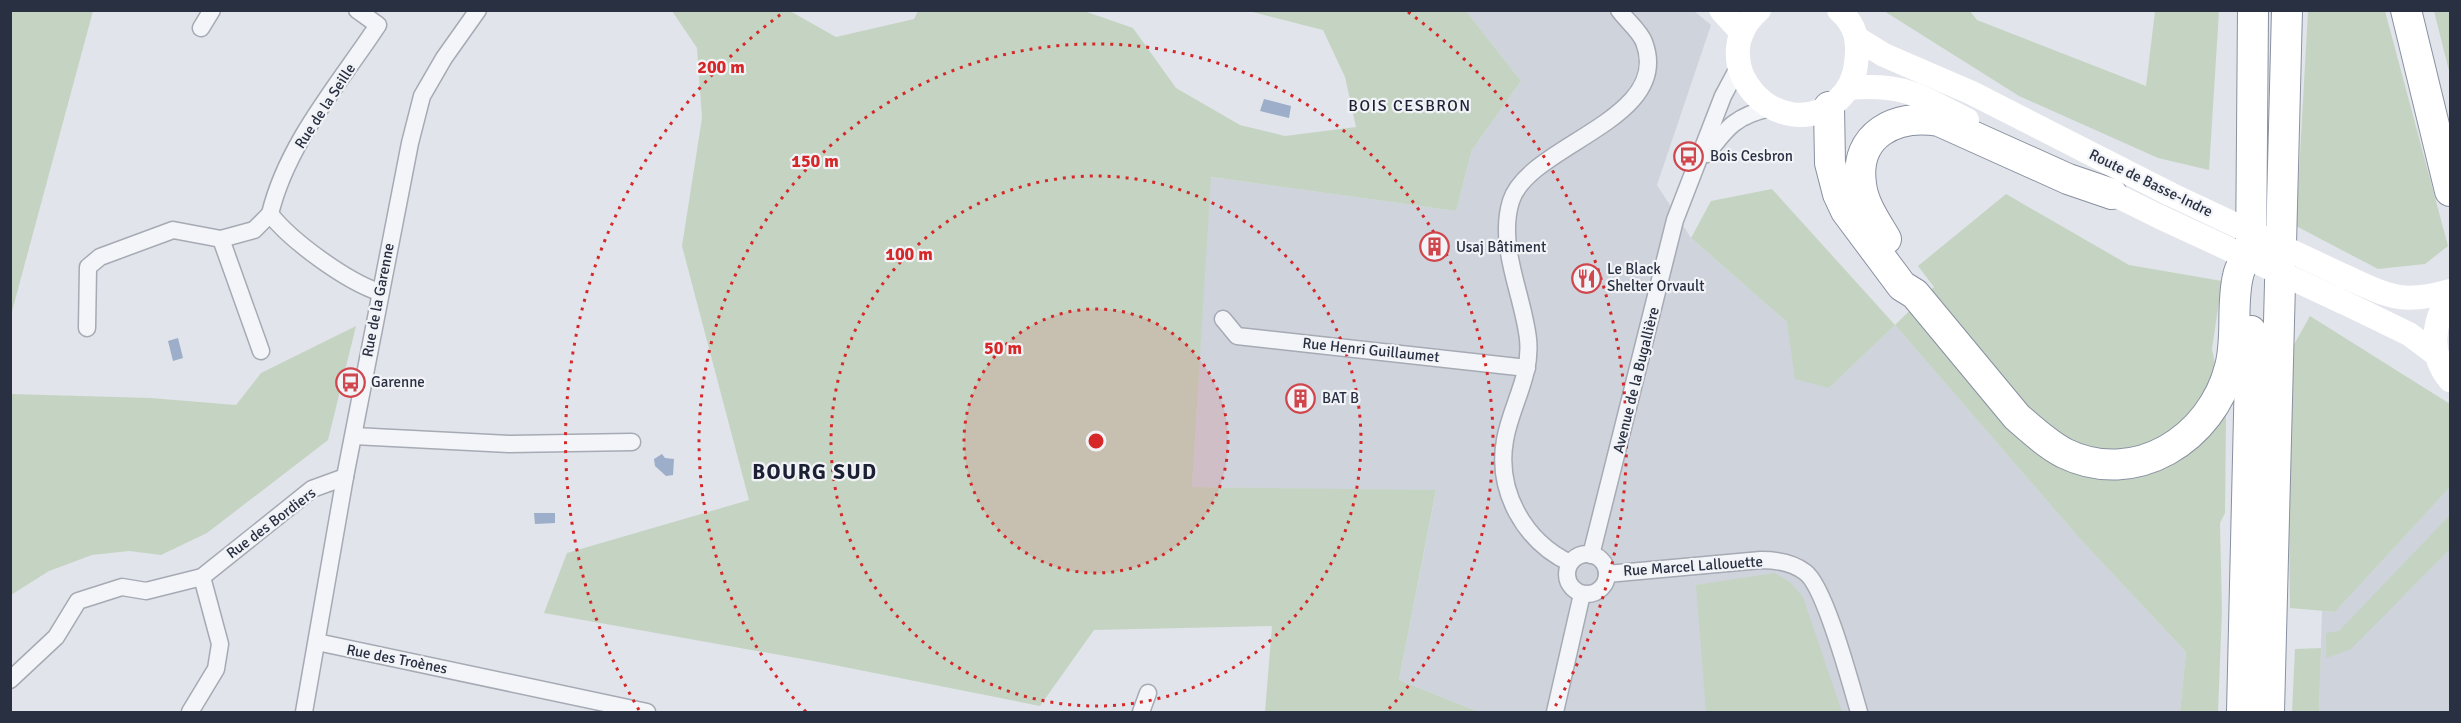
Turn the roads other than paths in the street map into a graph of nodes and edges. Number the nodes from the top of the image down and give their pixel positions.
1 (212, 10) edge
2 (357, 10) edge
3 (478, 10) edge
4 (1618, 10) edge
5 (1721, 10) edge
6 (1759, 10) edge
7 (1839, 10) edge
8 (2253, 10) edge
9 (2287, 10) edge
10 (2406, 10) edge
11 (201, 28) dead end
12 (1742, 33) junction
13 (1858, 39) junction
14 (1738, 68) junction
15 (1839, 97) junction
16 (1771, 108) junction
17 (1694, 172) junction
18 (2451, 191) edge
19 (2112, 194) junction
20 (270, 214) junction
21 (221, 239) junction
22 (2251, 246) junction
23 (2451, 291) edge
24 (379, 292) junction
25 (1916, 294) junction
26 (2451, 296) edge
27 (1223, 319) dead end
28 (87, 328) dead end
29 (261, 351) dead end
30 (2437, 355) junction
31 (1527, 368) junction
32 (2451, 380) edge
33 (354, 436) junction
34 (632, 442) dead end
35 (345, 477) junction
36 (1591, 555) junction
37 (1570, 563) junction
38 (1606, 574) junction
39 (202, 577) junction
40 (1582, 594) junction
41 (316, 642) junction
42 (10, 680) edge
43 (1148, 693) dead end
44 (639, 711) edge
45 (190, 712) edge
46 (304, 712) edge
47 (1141, 712) edge
48 (1555, 712) edge
49 (1859, 712) edge
50 (2242, 712) edge
51 (2269, 712) edge

1 - 11 street
2 - 20 street, Rue de la Seille
3 - 24 street, Rue de la Garenne
4 - 31 street
5 - 12 main road
6 - 12 main road
7 - 13 main road
8 - 22 highway
9 - 51 highway
10 - 18 highway
12 - 14 main road
13 - 15 main road
13 - 23 main road, Route de Basse-Indre, bridge
14 - 16 main road
14 - 17 street, Avenue de la Bugallière
15 - 16 main road, Route de Basse-Indre
15 - 19 main road, Route de Basse-Indre
15 - 25 highway
16 - 17 street, Avenue de la Bugallière
17 - 36 street, Avenue de la Bugallière
19 - 25 highway
19 - 30 main road, Route de Basse-Indre, bridge
20 - 21 street
20 - 24 street
21 - 28 street
21 - 29 street
22 - 25 highway
22 - 50 highway
24 - 33 street, Rue de la Garenne
26 - 30 main road
27 - 31 street, Rue Henri Guillaumet
30 - 32 main road
31 - 37 street
33 - 34 street
33 - 35 street, Rue de la Garenne
35 - 39 street, Rue des Bordiers
35 - 41 street, Rue de la Garenne
36 - 37 street
36 - 38 street
37 - 40 street
38 - 40 street
38 - 49 street, Rue Marcel Lallouette
39 - 42 street, Rue des Bordiers
39 - 45 street
40 - 48 street
41 - 44 street, Rue des Troènes
41 - 46 street, Rue de la Garenne
43 - 47 street

